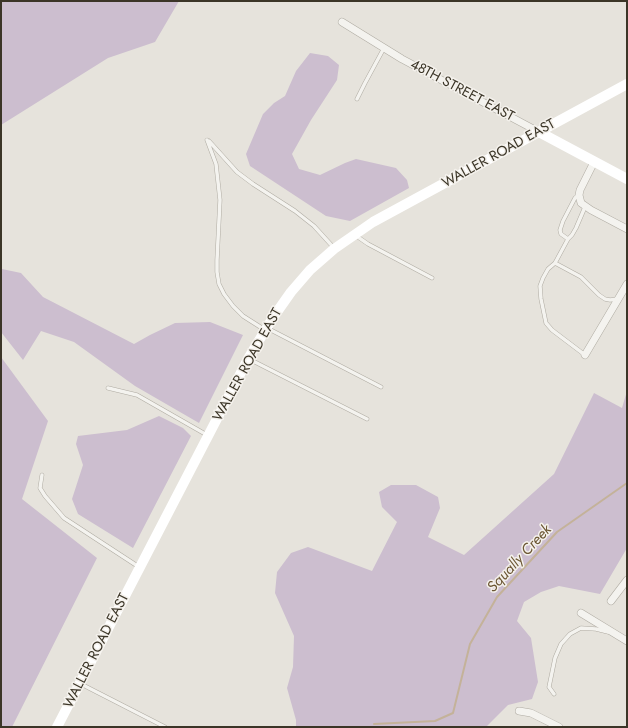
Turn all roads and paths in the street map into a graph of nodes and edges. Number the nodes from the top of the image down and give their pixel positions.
1 (342, 22) dead end
2 (384, 48) junction
3 (627, 84) edge
4 (357, 99) dead end
5 (539, 132) junction
6 (594, 162) junction
7 (627, 179) edge
8 (579, 197) junction
9 (585, 207) junction
10 (627, 229) edge
11 (354, 235) junction
12 (568, 239) junction
13 (334, 249) junction
14 (555, 263) junction
15 (432, 278) dead end
16 (627, 284) edge
17 (619, 299) junction
18 (265, 328) junction
19 (585, 355) joint
20 (248, 359) junction
21 (381, 387) dead end
22 (108, 388) dead end
23 (367, 419) dead end
24 (208, 436) junction
25 (42, 475) dead end
26 (140, 568) junction
27 (627, 580) edge
28 (611, 601) dead end
29 (581, 613) dead end
30 (615, 634) junction
31 (627, 641) edge
32 (80, 683) junction
33 (554, 694) dead end
34 (519, 711) dead end
35 (57, 727) edge
36 (164, 727) edge
37 (559, 727) edge

1 - 2 street, 48TH STREET EAST
2 - 4 lane
2 - 5 street, 48TH STREET EAST
3 - 5 street, WALLER ROAD EAST
5 - 6 street, 48TH STREET EAST
5 - 11 street, WALLER ROAD EAST
6 - 7 street, 48TH STREET EAST
6 - 8 street
8 - 9 street
8 - 12 lane
9 - 10 street
9 - 12 lane
11 - 13 street, WALLER ROAD EAST
11 - 15 lane
12 - 14 lane
13 - 18 street, WALLER ROAD EAST
13 - 18 lane
14 - 17 lane
14 - 19 lane
16 - 17 street
17 - 19 street
18 - 20 street, WALLER ROAD EAST
18 - 21 lane
20 - 23 lane
20 - 24 street, WALLER ROAD EAST
22 - 24 lane
24 - 26 street, WALLER ROAD EAST
25 - 26 lane
26 - 32 street, WALLER ROAD EAST
27 - 28 street
29 - 30 street
30 - 31 street
30 - 33 lane
32 - 35 street, WALLER ROAD EAST
32 - 36 lane
34 - 37 street

